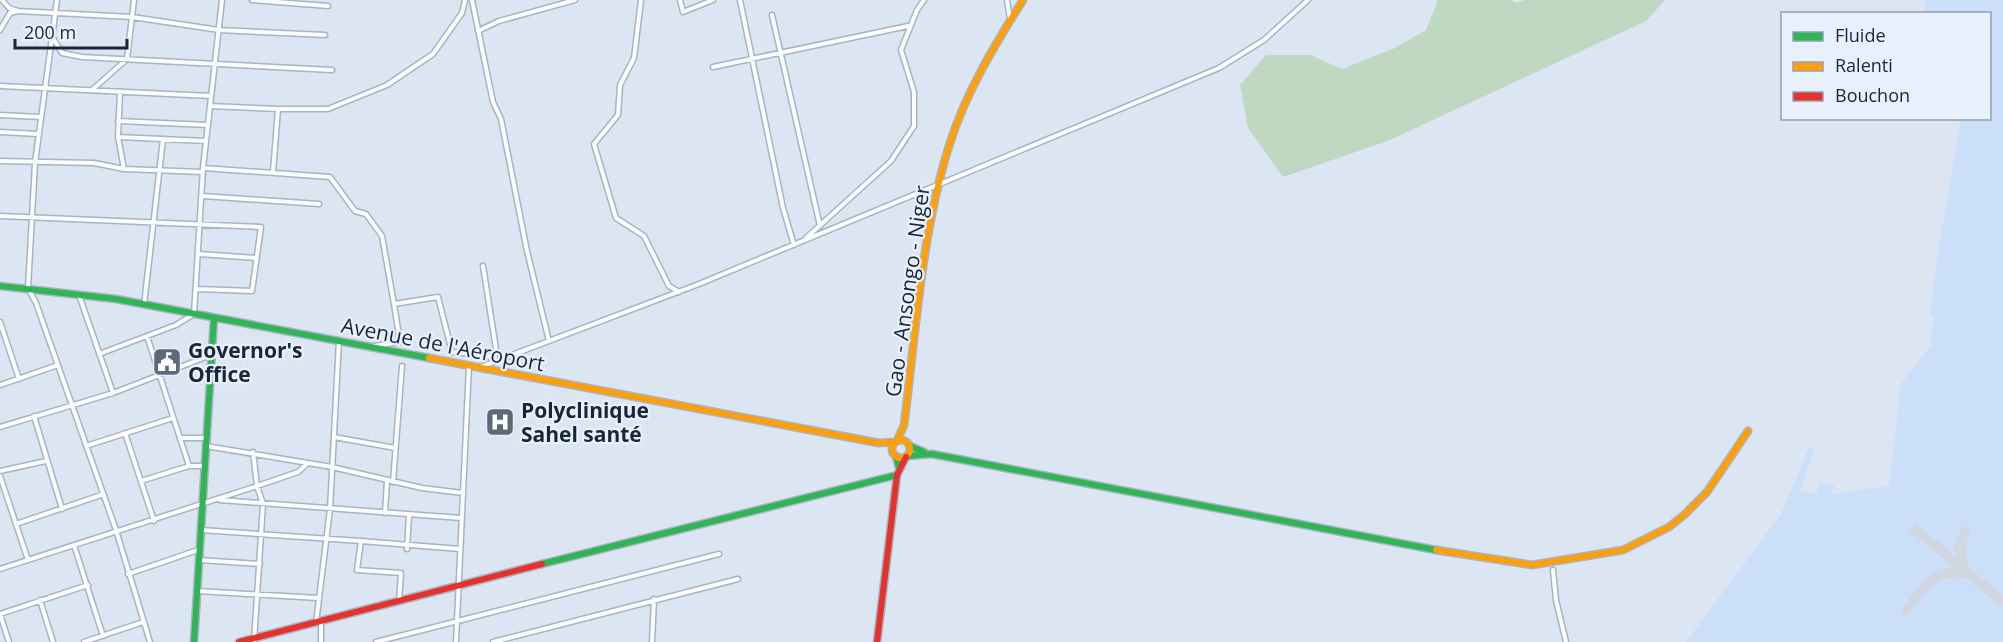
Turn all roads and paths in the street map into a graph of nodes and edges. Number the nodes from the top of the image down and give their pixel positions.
1 (2, 0) edge
2 (57, 0) edge
3 (134, 0) edge
4 (222, 0) edge
5 (252, 0) edge
6 (465, 0) edge
7 (472, 0) edge
8 (575, 0) edge
9 (641, 0) edge
10 (680, 0) edge
11 (713, 0) edge
12 (740, 0) edge
13 (924, 0) edge
14 (1007, 0) edge
15 (1023, 0) edge
16 (1308, 0) edge
17 (291, 2) edge
18 (328, 6) dead end
19 (18, 11) junction
20 (56, 14) junction
21 (772, 15) dead end
22 (132, 17) junction
23 (1010, 20) junction
24 (908, 26) dead end
25 (0, 30) edge
26 (219, 30) junction
27 (477, 31) junction
28 (325, 34) dead end
29 (53, 38) junction
30 (780, 53) junction
31 (752, 58) junction
32 (128, 59) junction
33 (215, 65) junction
34 (713, 67) dead end
35 (332, 70) dead end
36 (0, 86) edge
37 (43, 89) junction
38 (92, 90) junction
39 (120, 92) junction
40 (211, 96) junction
41 (210, 106) junction
42 (278, 110) junction
43 (0, 115) edge
44 (40, 117) junction
45 (118, 121) junction
46 (208, 125) junction
47 (0, 132) edge
48 (38, 134) junction
49 (118, 137) junction
50 (163, 139) junction
51 (206, 141) junction
52 (0, 161) edge
53 (35, 163) junction
54 (124, 169) junction
55 (203, 170) junction
56 (160, 171) junction
57 (273, 172) junction
58 (938, 186) junction
59 (203, 196) junction
60 (319, 204) dead end
61 (0, 216) edge
62 (33, 218) junction
63 (152, 223) junction
64 (199, 224) junction
65 (820, 227) junction
66 (802, 242) junction
67 (794, 245) junction
68 (200, 254) junction
69 (257, 258) junction
70 (483, 266) dead end
71 (0, 286) edge
72 (28, 288) junction
73 (197, 290) junction
74 (679, 292) junction
75 (79, 294) junction
76 (394, 304) junction
77 (144, 306) junction
78 (194, 314) junction
79 (214, 318) junction
80 (0, 322) edge
81 (2, 332) edge
82 (147, 336) junction
83 (339, 341) junction
84 (549, 341) junction
85 (369, 347) junction
86 (99, 354) junction
87 (211, 355) junction
88 (494, 362) junction
89 (58, 365) junction
90 (402, 366) dead end
91 (469, 366) junction
92 (479, 368) junction
93 (160, 376) junction
94 (19, 378) junction
95 (0, 385) edge
96 (113, 393) junction
97 (72, 406) junction
98 (34, 416) junction
99 (173, 418) junction
100 (904, 425) junction
101 (0, 427) edge
102 (1748, 431) dead end
103 (125, 433) junction
104 (334, 437) junction
105 (180, 438) junction
106 (206, 442) junction
107 (896, 442) junction
108 (879, 443) junction
109 (909, 444) junction
110 (86, 446) junction
111 (395, 448) junction
112 (253, 452) junction
113 (928, 453) junction
114 (894, 454) junction
115 (907, 456) junction
116 (46, 461) junction
117 (308, 463) junction
118 (189, 466) junction
119 (204, 466) junction
120 (332, 467) junction
121 (0, 471) edge
122 (898, 473) junction
123 (0, 476) edge
124 (141, 481) junction
125 (390, 481) junction
126 (257, 486) junction
127 (463, 493) junction
128 (101, 495) junction
129 (218, 500) junction
130 (263, 504) junction
131 (201, 505) junction
132 (330, 508) junction
133 (62, 509) junction
134 (385, 513) junction
135 (409, 515) junction
136 (462, 518) junction
137 (154, 521) junction
138 (16, 524) junction
139 (116, 530) junction
140 (200, 530) junction
141 (262, 534) junction
142 (327, 538) junction
143 (360, 541) junction
144 (74, 545) junction
145 (407, 547) junction
146 (460, 549) junction
147 (198, 550) junction
148 (719, 554) dead end
149 (28, 560) junction
150 (198, 560) junction
151 (260, 564) junction
152 (0, 569) edge
153 (1553, 570) dead end
154 (128, 574) junction
155 (738, 579) dead end
156 (88, 585) junction
157 (457, 588) junction
158 (198, 591) junction
159 (258, 595) junction
160 (318, 598) junction
161 (654, 598) junction
162 (40, 600) junction
163 (399, 602) junction
164 (458, 619) junction
165 (143, 622) junction
166 (318, 622) junction
167 (103, 636) junction
168 (254, 640) edge
169 (9, 642) edge
170 (53, 642) edge
171 (84, 642) edge
172 (150, 642) edge
173 (194, 642) edge
174 (239, 642) edge
175 (321, 642) edge
176 (376, 642) edge
177 (456, 642) edge
178 (493, 642) edge
179 (652, 642) edge
180 (877, 642) edge
181 (1566, 642) edge

1 - 19 street
2 - 20 street
3 - 22 street
4 - 26 street
5 - 17 street
6 - 42 street
7 - 27 street
8 - 27 street
9 - 74 street
10 - 11 street
12 - 31 street
13 - 65 street
14 - 23 street
15 - 23 street, Gao - Ansongo - Niger
16 - 58 street
17 - 18 street
19 - 20 street
19 - 25 street
20 - 22 street
20 - 29 street
21 - 30 street
22 - 26 street
22 - 32 street
23 - 58 street, Gao - Ansongo - Niger
24 - 30 street
26 - 28 street
26 - 33 street
27 - 84 street
29 - 32 street
29 - 37 street
30 - 31 street
30 - 65 street
31 - 34 street
31 - 67 street
32 - 33 street
32 - 38 street
33 - 35 street
33 - 40 street
36 - 37 street
37 - 38 street
37 - 44 street
38 - 39 street
39 - 40 street
39 - 45 street
40 - 41 street
41 - 42 street
41 - 46 street
42 - 57 street
43 - 44 street
44 - 48 street
45 - 46 street
45 - 49 street
46 - 51 street
47 - 48 street
48 - 53 street
49 - 50 street
49 - 54 street
50 - 51 street
50 - 56 street
51 - 55 street
52 - 53 street
53 - 54 street
53 - 62 street
54 - 56 street
55 - 56 street
55 - 57 street
55 - 59 street
56 - 63 street
57 - 76 street
58 - 66 street
58 - 100 street, Gao - Ansongo - Niger
59 - 60 street
59 - 64 street
61 - 62 street
62 - 63 street
62 - 72 street
63 - 64 street
63 - 77 street
64 - 68 street
64 - 69 street
65 - 66 street
66 - 67 street
67 - 74 street
68 - 69 street
68 - 73 street
69 - 73 street
70 - 88 street
71 - 72 street, Avenue de l'Aéroport
72 - 75 street, Avenue de l'Aéroport
72 - 89 street
73 - 78 street
74 - 84 street
75 - 77 street, Avenue de l'Aéroport
75 - 86 street
76 - 85 street
76 - 88 street
77 - 78 street, Avenue de l'Aéroport
78 - 79 street, Avenue de l'Aéroport
78 - 82 street
79 - 83 street, Avenue de l'Aéroport
79 - 87 street
80 - 81 street
81 - 94 street
82 - 86 street
82 - 93 street
83 - 85 street, Avenue de l'Aéroport
83 - 104 street
84 - 88 street
85 - 91 street, Avenue de l'Aéroport
86 - 96 street
87 - 93 street
87 - 106 street
88 - 92 street
89 - 94 street
89 - 97 street
90 - 111 street
91 - 92 street, Avenue de l'Aéroport
91 - 127 street
92 - 108 street, Avenue de l'Aéroport
93 - 96 street
93 - 99 street
94 - 95 street
96 - 97 street
97 - 98 street
97 - 110 street
98 - 101 street
98 - 116 street
99 - 103 street
99 - 105 street
100 - 107 street
100 - 109 street
102 - 113 street
103 - 110 street
103 - 124 street
104 - 111 street
104 - 120 street
105 - 106 street
105 - 118 street
106 - 112 street
106 - 119 street
107 - 108 street
107 - 109 street
107 - 114 street
108 - 114 street
109 - 113 street
109 - 115 street
110 - 128 street
111 - 125 street
112 - 117 street
112 - 126 street
113 - 115 street
114 - 115 street
114 - 122 street
115 - 122 street
116 - 121 street
116 - 133 street
117 - 120 street
117 - 126 street
118 - 119 street
118 - 124 street
119 - 131 street
120 - 125 street
120 - 132 street
122 - 157 street
122 - 180 street
123 - 138 street
124 - 137 street
125 - 127 street
125 - 134 street
126 - 129 street
126 - 130 street
127 - 136 street
128 - 133 street
128 - 139 street
129 - 130 street
129 - 131 street
130 - 132 street
130 - 141 street
131 - 137 street
131 - 140 street
132 - 134 street
132 - 142 street
133 - 138 street
134 - 135 street
135 - 136 street
135 - 145 street
136 - 146 street
137 - 139 street
138 - 149 street
139 - 144 street
139 - 154 street
140 - 141 street
140 - 147 street
141 - 142 street
141 - 151 street
142 - 143 street
142 - 160 street
143 - 145 street
143 - 163 street
144 - 149 street
144 - 156 street
145 - 146 street
146 - 157 street
147 - 150 street
147 - 154 street
148 - 164 street
149 - 152 street
150 - 151 street
150 - 158 street
151 - 159 street
153 - 181 street
154 - 165 street
155 - 161 street
156 - 162 street
156 - 167 street
157 - 163 street
157 - 164 street
158 - 159 street
158 - 173 street
159 - 160 street
159 - 168 street
160 - 166 street
161 - 178 street
161 - 179 street
162 - 169 street
162 - 170 street
163 - 166 street
164 - 176 street
164 - 177 street
165 - 167 street
165 - 172 street
166 - 168 street
166 - 175 street
167 - 171 street
168 - 174 street

